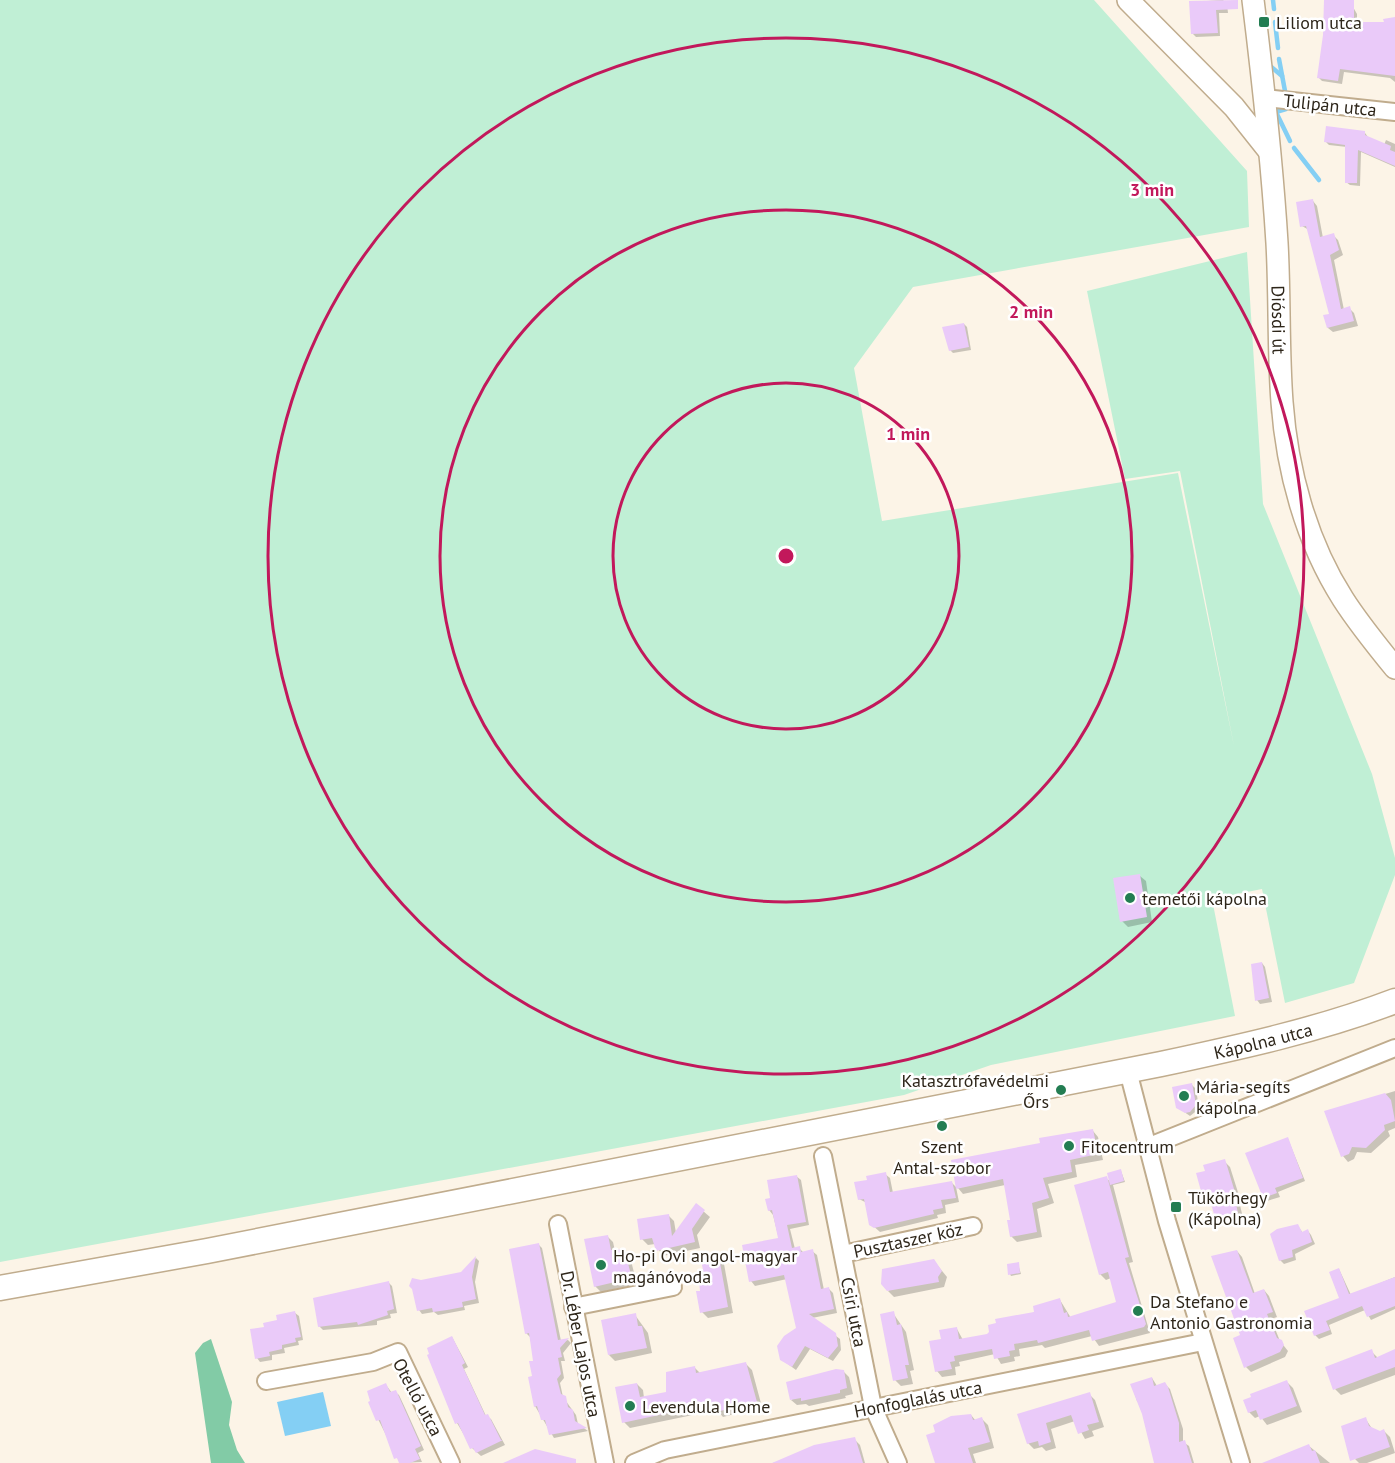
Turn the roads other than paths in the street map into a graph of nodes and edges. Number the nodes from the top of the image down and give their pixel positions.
1 (1128, 0) edge
2 (1253, 0) edge
3 (1265, 98) junction
4 (1395, 112) edge
5 (1269, 151) junction
6 (1395, 668) edge
7 (1395, 1001) edge
8 (1395, 1048) edge
9 (1128, 1071) junction
10 (1147, 1147) junction
11 (823, 1156) dead end
12 (558, 1224) dead end
13 (972, 1226) dead end
14 (843, 1254) junction
15 (673, 1287) dead end
16 (0, 1288) edge
17 (573, 1307) junction
18 (1203, 1342) junction
19 (266, 1381) dead end
20 (873, 1407) junction
21 (668, 1457) edge
22 (451, 1463) edge
23 (605, 1463) edge
24 (634, 1463) edge
25 (898, 1463) edge
26 (1241, 1463) edge

1 - 5 street
2 - 3 street, Diósdi út
3 - 4 street, Tulipán utca
3 - 5 street, Diósdi út
5 - 6 street, Diósdi út
7 - 9 main road, Kápolna utca
8 - 10 street
9 - 10 street
9 - 16 main road, Kápolna utca
10 - 18 street
11 - 14 street, Csiri utca
12 - 17 street, Dr. Léber Lajos utca
13 - 14 street, Pusztaszer köz
14 - 20 street, Csiri utca
15 - 17 street
17 - 23 street, Dr. Léber Lajos utca
18 - 20 street, Honfoglalás utca
18 - 26 street
19 - 22 street, Otelló utca
20 - 21 street, Honfoglalás utca
20 - 25 street, Csiri utca
21 - 24 street, Honfoglalás utca

